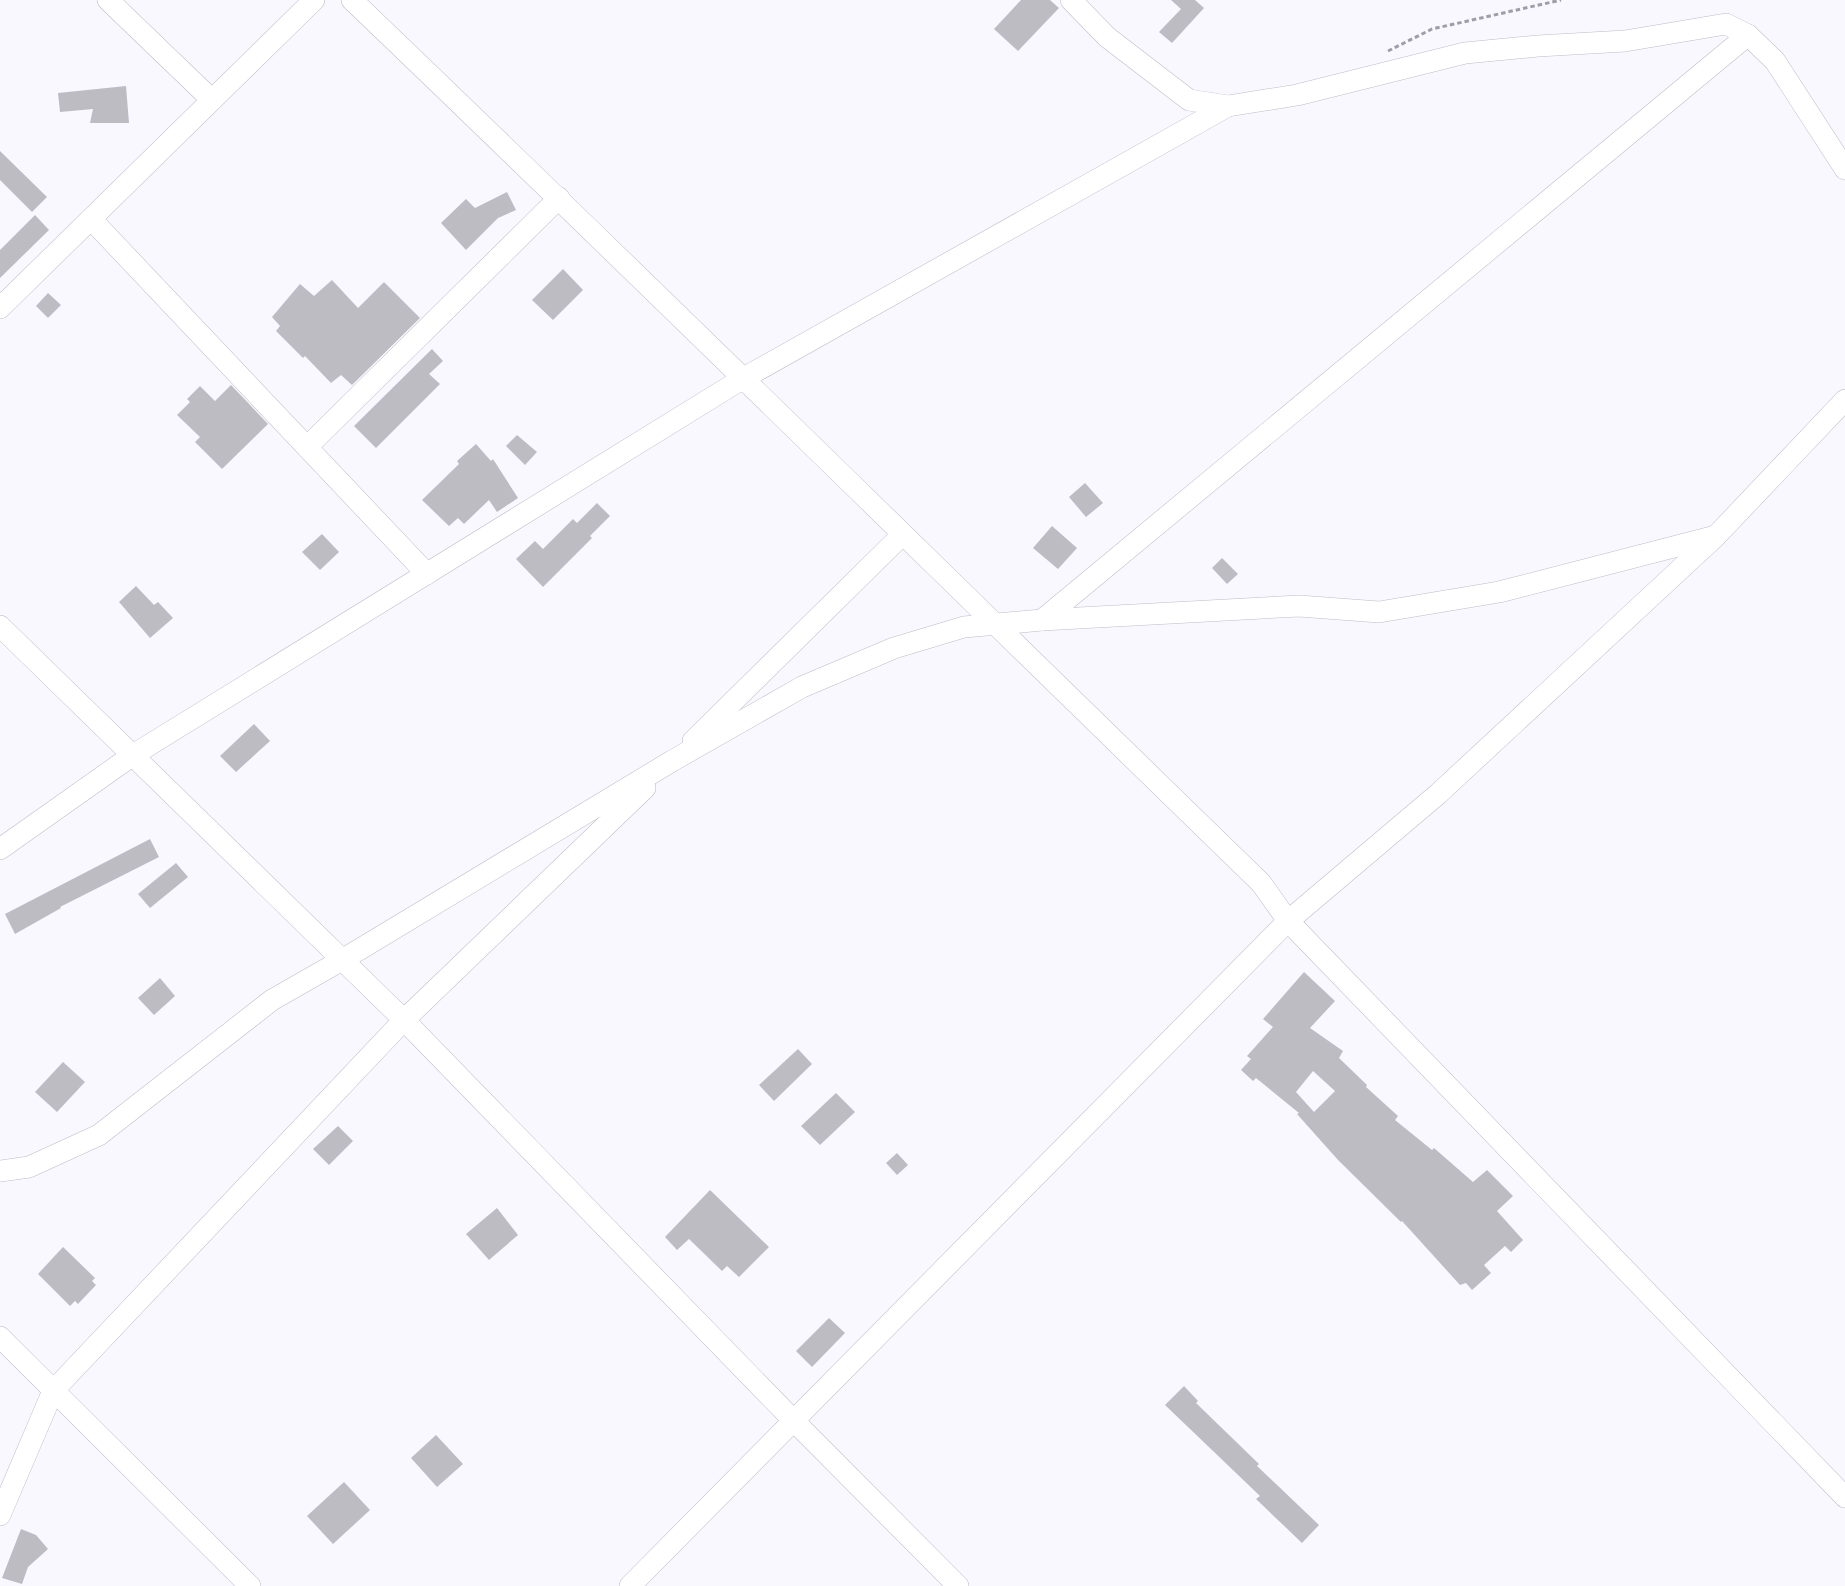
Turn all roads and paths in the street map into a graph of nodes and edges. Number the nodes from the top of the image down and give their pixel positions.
1 (108, 0) edge
2 (314, 0) edge
3 (352, 0) edge
4 (1071, 0) edge
5 (1561, 0) edge
6 (1748, 35) junction
7 (1380, 55) dead end
8 (212, 100) junction
9 (1228, 106) junction
10 (1845, 169) edge
11 (559, 198) junction
12 (91, 219) junction
13 (0, 308) edge
14 (742, 379) junction
15 (1845, 400) edge
16 (307, 447) junction
17 (902, 535) junction
18 (1716, 536) junction
19 (427, 574) junction
20 (1042, 620) junction
21 (994, 624) junction
22 (0, 626) edge
23 (133, 755) junction
24 (672, 761) junction
25 (0, 849) edge
26 (1288, 921) junction
27 (342, 960) junction
28 (404, 1020) junction
29 (0, 1171) edge
30 (0, 1337) edge
31 (53, 1391) junction
32 (794, 1421) junction
33 (1845, 1497) edge
34 (0, 1515) edge
35 (250, 1586) edge
36 (630, 1586) edge
37 (958, 1586) edge

1 - 8 street
2 - 8 street
3 - 11 street
4 - 9 street
5 - 7 path
6 - 9 street
6 - 10 street
6 - 20 street
8 - 12 street
9 - 14 street
11 - 14 street
11 - 16 street
12 - 13 street
12 - 16 street
14 - 17 street
14 - 19 street
15 - 18 street
16 - 19 street
17 - 21 street
17 - 24 street
18 - 20 street
18 - 26 street
19 - 23 street
20 - 21 street
21 - 24 street
21 - 26 street
22 - 23 street
23 - 25 street
23 - 27 street
24 - 27 street
24 - 28 street
26 - 32 street
26 - 33 street
27 - 28 street
27 - 29 street
28 - 31 street
28 - 32 street
30 - 31 street
31 - 34 street
31 - 35 street
32 - 36 street
32 - 37 street

